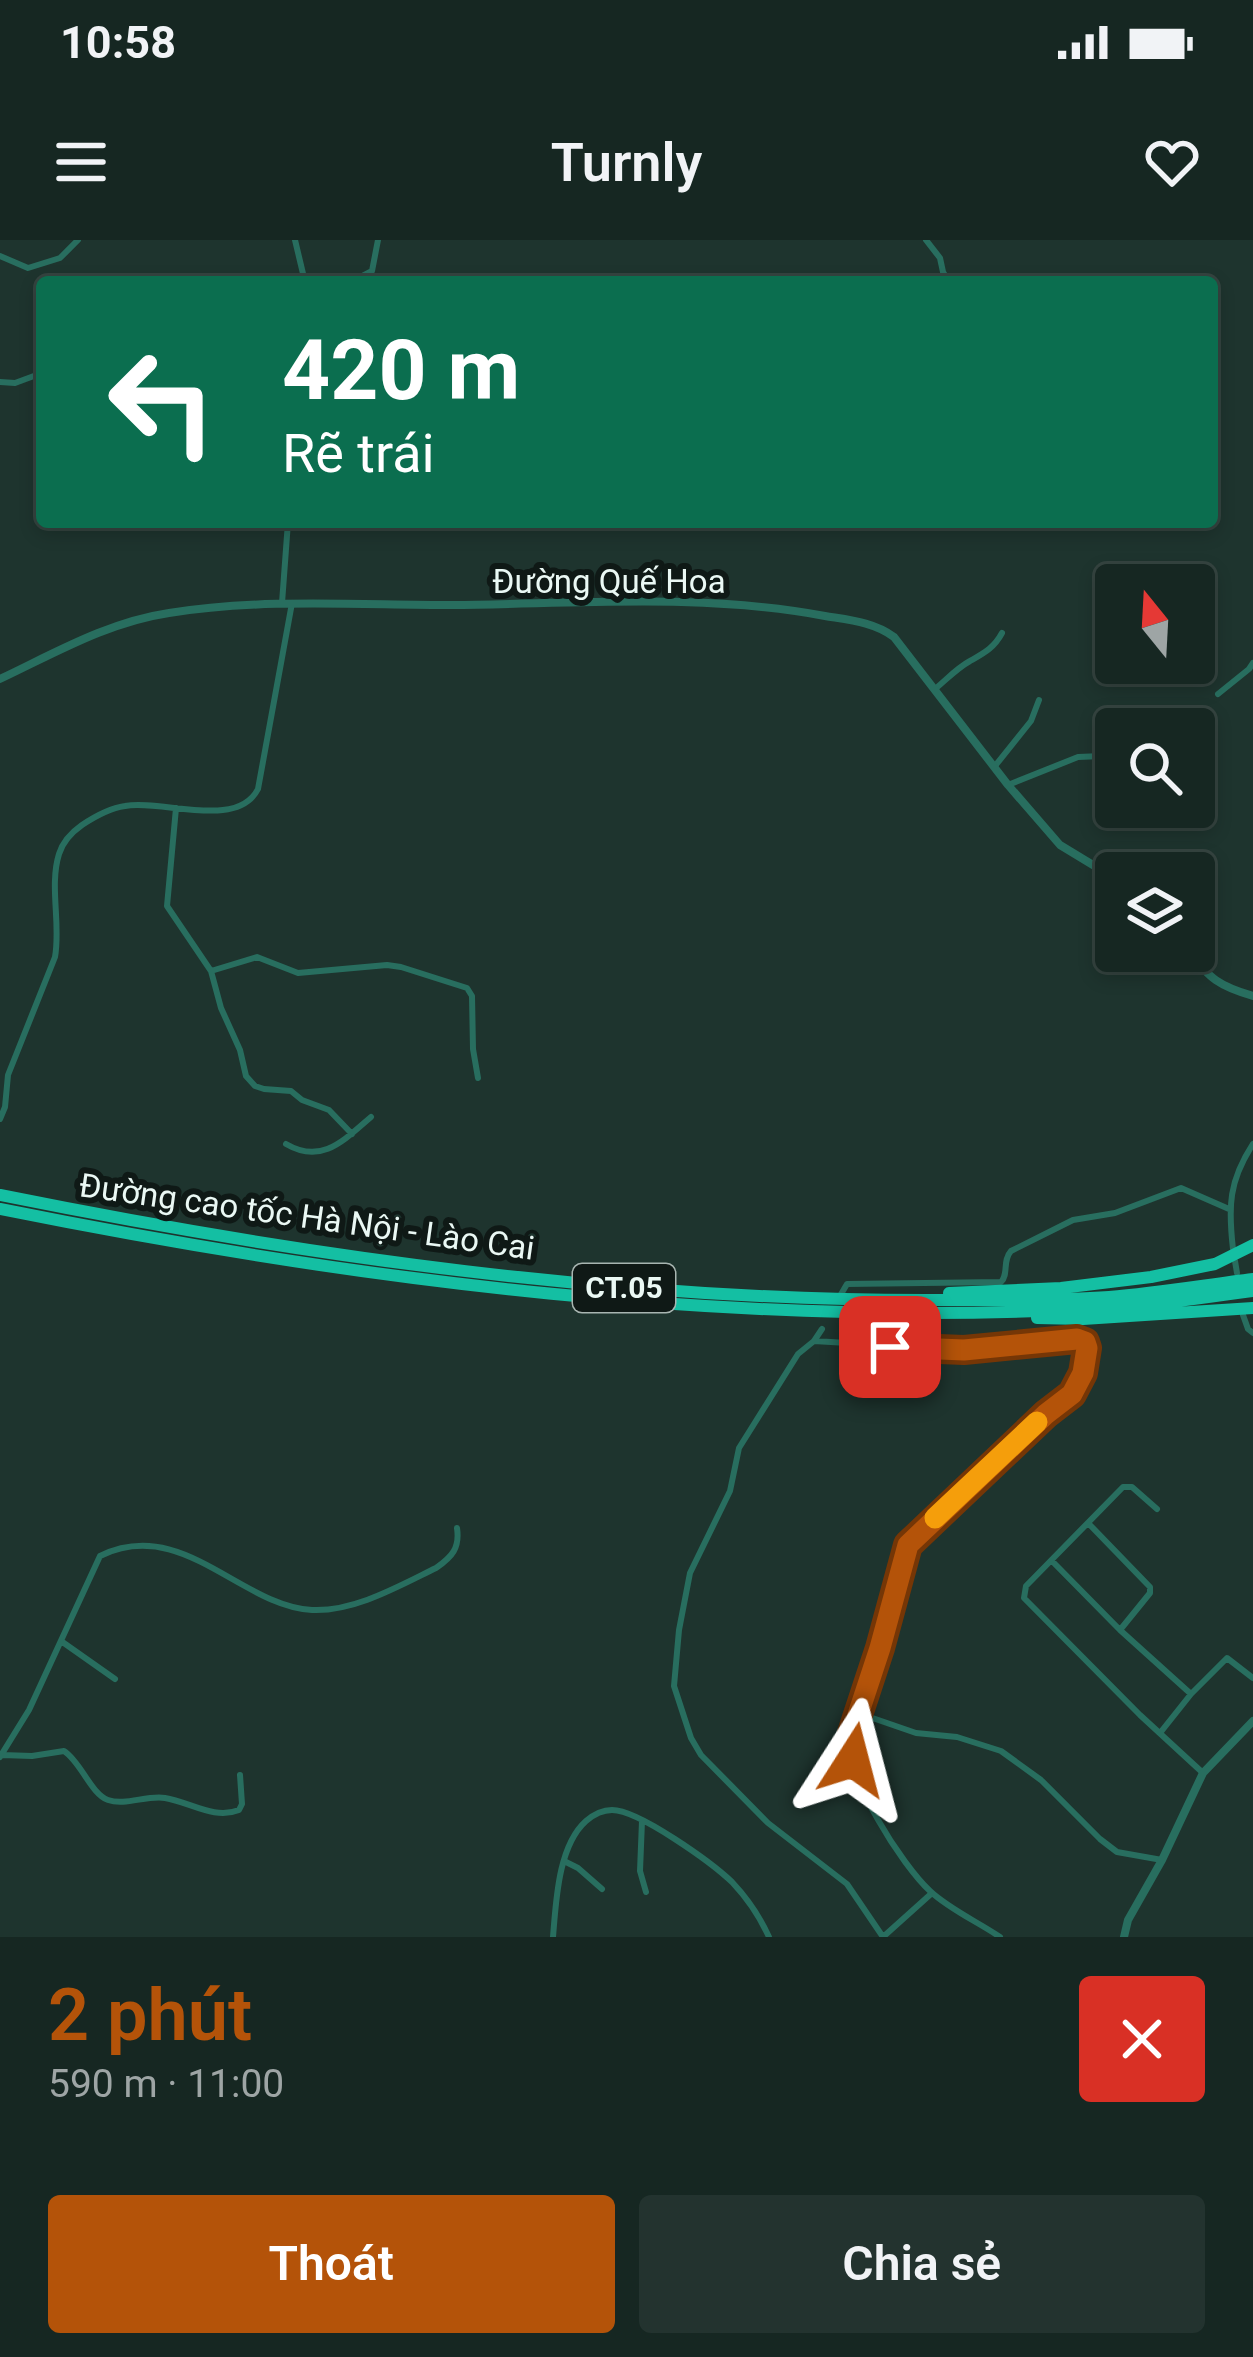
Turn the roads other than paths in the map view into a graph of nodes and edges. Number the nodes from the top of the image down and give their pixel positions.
1 (78, 240) edge
2 (296, 240) edge
3 (378, 240) edge
4 (926, 240) edge
5 (0, 256) edge
6 (304, 276) edge
7 (362, 276) edge
8 (947, 276) edge
9 (36, 376) edge
10 (0, 382) edge
11 (288, 528) edge
12 (287, 603) junction
13 (1002, 633) dead end
14 (1253, 663) edge
15 (0, 678) edge
16 (935, 688) junction
17 (1218, 694) dead end
18 (1039, 700) dead end
19 (1095, 757) edge
20 (993, 767) junction
21 (1008, 785) junction
22 (176, 808) junction
23 (1095, 866) edge
24 (211, 971) junction
25 (1205, 972) edge
26 (1253, 996) edge
27 (4, 1074) edge
28 (478, 1078) dead end
29 (371, 1117) dead end
30 (0, 1119) edge
31 (352, 1134) junction
32 (286, 1144) dead end
33 (1253, 1144) edge
34 (0, 1195) edge
35 (1229, 1208) junction
36 (0, 1209) edge
37 (1253, 1244) edge
38 (1233, 1249) dead end
39 (1235, 1261) dead end
40 (1237, 1273) dead end
41 (1253, 1279) edge
42 (1253, 1291) edge
43 (838, 1300) dead end
44 (893, 1300) junction
45 (982, 1312) junction
46 (1248, 1312) edge
47 (822, 1329) dead end
48 (1253, 1333) edge
49 (814, 1341) junction
50 (1156, 1509) dead end
51 (1088, 1523) junction
52 (457, 1528) dead end
53 (1052, 1561) junction
54 (1120, 1630) junction
55 (61, 1641) junction
56 (1253, 1678) edge
57 (115, 1679) dead end
58 (1191, 1694) junction
59 (858, 1713) junction
60 (1253, 1721) edge
61 (1160, 1733) junction
62 (1, 1756) edge
63 (1203, 1773) junction
64 (240, 1775) dead end
65 (642, 1821) junction
66 (564, 1861) junction
67 (1162, 1861) junction
68 (602, 1889) dead end
69 (646, 1892) dead end
70 (932, 1893) junction
71 (553, 1937) edge
72 (769, 1937) edge
73 (883, 1937) edge
74 (1000, 1937) edge
75 (1124, 1937) edge

1 - 5 street
2 - 6 street
3 - 7 street
4 - 8 street
9 - 10 street
11 - 12 street
12 - 15 street, Đường Quế Hoa
12 - 16 street, Đường Quế Hoa
12 - 22 street
13 - 16 street
14 - 17 street
16 - 20 street, Đường Quế Hoa
18 - 20 street
19 - 21 street
20 - 21 street, Đường Quế Hoa
21 - 23 street, Đường Quế Hoa
22 - 24 street
22 - 27 street
24 - 28 street
24 - 31 street
25 - 26 street
27 - 30 street
29 - 31 street
31 - 32 street
33 - 35 street
34 - 44 highway, Đường cao tốc Hà Nội - Lào Cai / CT.05
35 - 38 street
35 - 43 street
36 - 45 highway, Đường cao tốc Hà Nội - Lào Cai / CT.05
37 - 44 highway
39 - 40 street
41 - 44 highway, Đường cao tốc Hà Nội - Lào Cai / CT.05
42 - 45 highway, Đường cao tốc Hà Nội - Lào Cai / CT.05
45 - 46 highway
46 - 48 street
47 - 49 street
49 - 59 street
49 - 73 street
50 - 51 street
51 - 53 street
51 - 54 street
52 - 55 street
53 - 54 street
53 - 61 street
54 - 58 street
55 - 57 street
55 - 62 street
56 - 58 street
58 - 61 street
59 - 67 street
59 - 70 street
60 - 63 street
61 - 63 street
62 - 64 street
63 - 67 street
65 - 66 street
65 - 69 street
65 - 72 street
66 - 68 street
66 - 71 street
67 - 75 street
70 - 73 street
70 - 74 street

